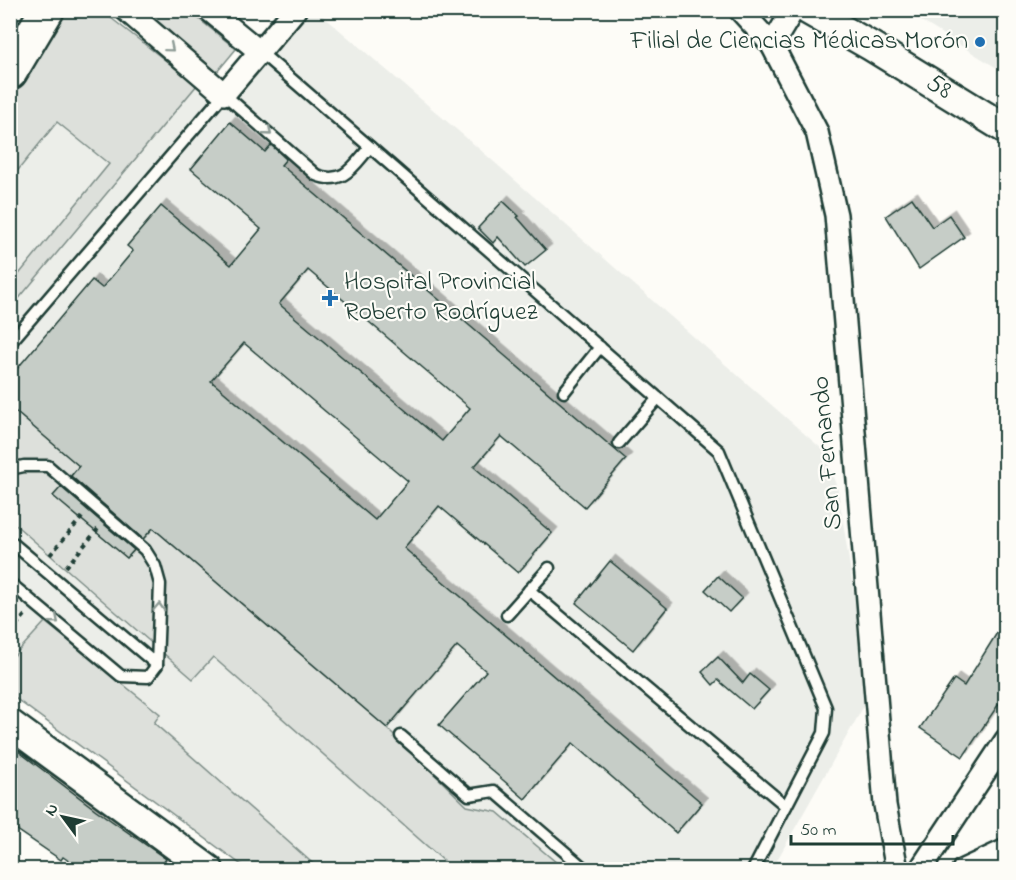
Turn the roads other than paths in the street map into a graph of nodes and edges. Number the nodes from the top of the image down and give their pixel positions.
1 (47, 10) edge
2 (126, 10) edge
3 (209, 10) edge
4 (295, 10) edge
5 (740, 10) edge
6 (793, 10) edge
7 (808, 10) edge
8 (772, 45) junction
9 (260, 52) junction
10 (10, 72) edge
11 (224, 94) junction
12 (1005, 129) edge
13 (370, 147) junction
14 (10, 344) edge
15 (600, 347) junction
16 (564, 392) dead end
17 (658, 398) junction
18 (619, 443) dead end
19 (10, 469) edge
20 (10, 541) edge
21 (549, 568) dead end
22 (10, 583) edge
23 (529, 590) junction
24 (507, 615) dead end
25 (157, 665) junction
26 (10, 724) edge
27 (400, 736) dead end
28 (1005, 740) edge
29 (786, 806) junction
30 (1005, 850) edge
31 (209, 870) edge
32 (586, 870) edge
33 (753, 870) edge
34 (897, 870) edge
35 (920, 870) edge
36 (963, 870) edge

1 - 10 main road
2 -> 11 street
3 - 9 street
4 - 9 street
5 - 8 street, San Fernando
6 - 8 street
7 - 12 street, 58
8 - 34 street, San Fernando
9 - 11 street
9 - 13 lane
11 -> 13 lane
11 - 14 lane
13 - 15 lane
15 - 16 lane
15 - 17 lane
17 - 18 lane
17 - 29 lane
25 -> 19 lane
20 - 25 lane
21 - 23 lane
22 -> 25 lane
23 - 24 lane
23 - 29 lane
26 - 31 street
27 - 32 lane
28 - 35 street
29 - 33 lane
30 - 36 street

